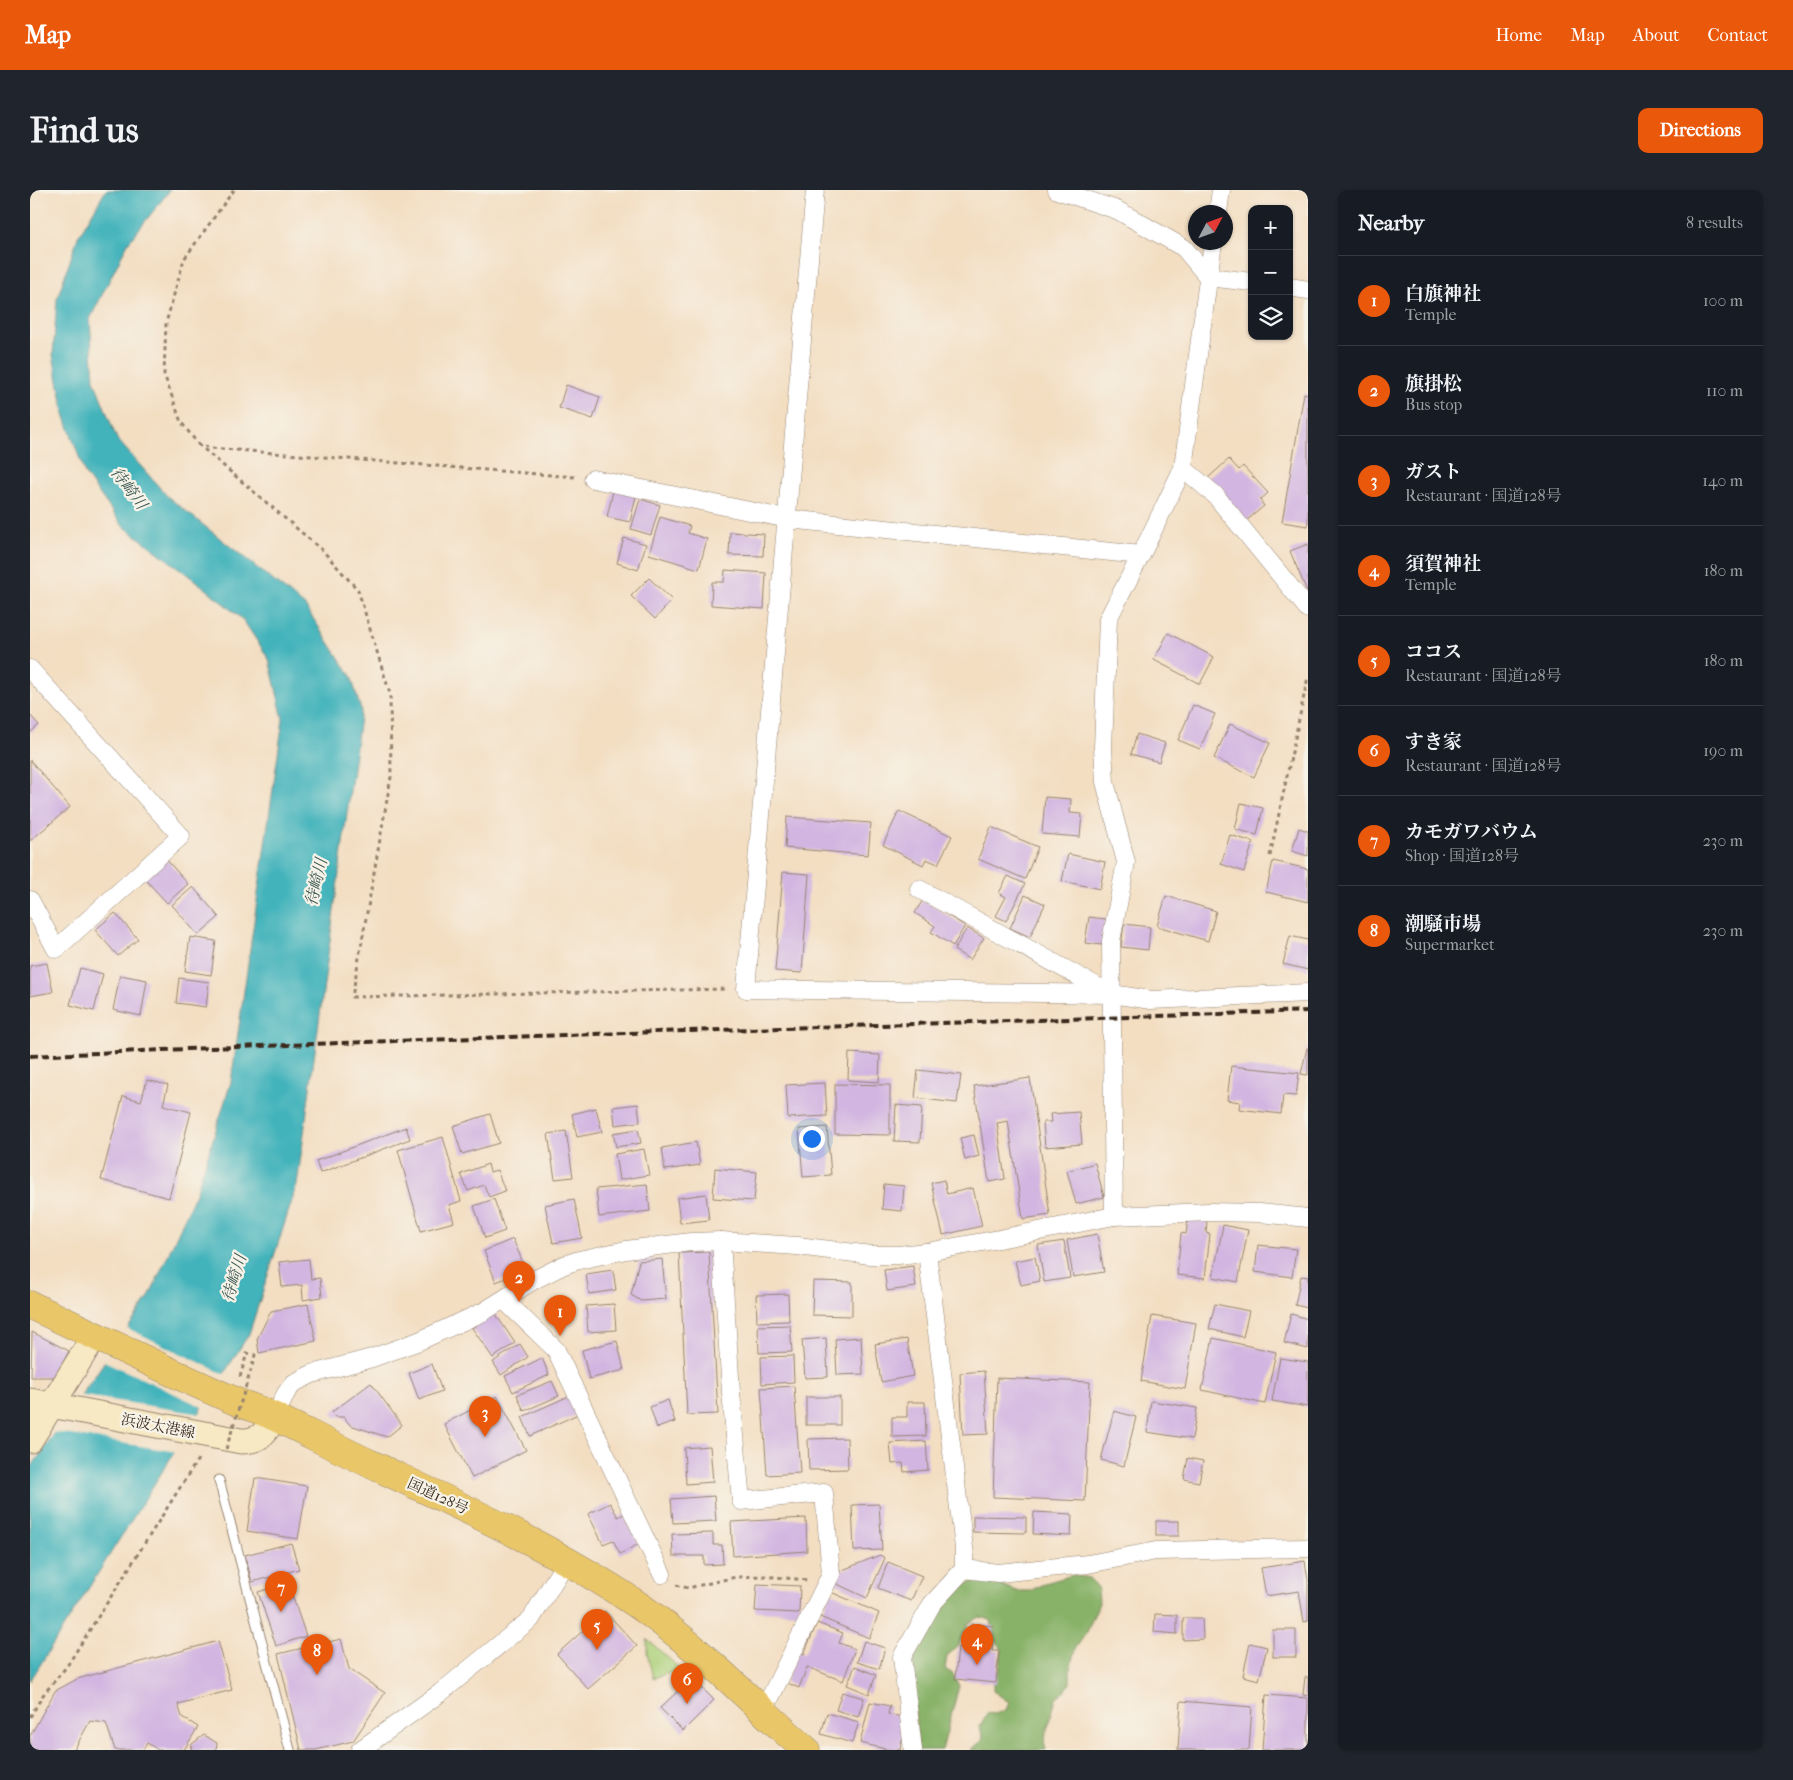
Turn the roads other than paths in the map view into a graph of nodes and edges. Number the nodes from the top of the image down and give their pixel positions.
1 (815, 190) edge
2 (1057, 190) edge
3 (1221, 190) edge
4 (1219, 205) edge
5 (1212, 250) edge
6 (1208, 277) junction
7 (1248, 282) edge
8 (1293, 288) edge
9 (1308, 290) edge
10 (1183, 468) junction
11 (593, 479) road end
12 (788, 519) junction
13 (1141, 555) junction
14 (1308, 609) edge
15 (30, 669) edge
16 (918, 889) dead end
17 (30, 900) edge
18 (1112, 994) junction
19 (1308, 994) edge
20 (1114, 1216) junction
21 (1308, 1218) edge
22 (721, 1241) junction
23 (926, 1252) junction
24 (504, 1300) junction
25 (30, 1305) edge
26 (103, 1339) junction
27 (52, 1405) edge
28 (275, 1417) junction
29 (30, 1440) edge
30 (219, 1480) dead end
31 (1308, 1548) edge
32 (568, 1560) junction
33 (964, 1569) junction
34 (662, 1574) road end
35 (763, 1712) junction
36 (290, 1750) edge
37 (360, 1750) edge
38 (806, 1750) edge
39 (913, 1750) edge

1 - 12 street
2 - 6 street
3 - 4 street
5 - 6 street
6 - 7 street
6 - 10 street
8 - 9 street
10 - 13 street
10 - 14 street
11 - 12 street
12 - 13 street
12 - 18 street
13 - 18 street
15 - 17 street
16 - 18 street
18 - 19 street
18 - 20 street
20 - 21 street
20 - 23 street
22 - 23 street
22 - 24 street
22 - 35 street
23 - 33 street
24 - 28 street
24 - 34 street
25 - 26 highway, 国道128号
26 - 27 main road
26 - 28 highway, 国道128号
27 - 28 main road, 浜波太港線
27 - 29 main road
28 - 32 highway, 国道128号
30 - 36 lane
31 - 33 street
32 - 35 highway, 国道128号
32 - 37 street
33 - 39 street
35 - 38 highway, 国道128号

